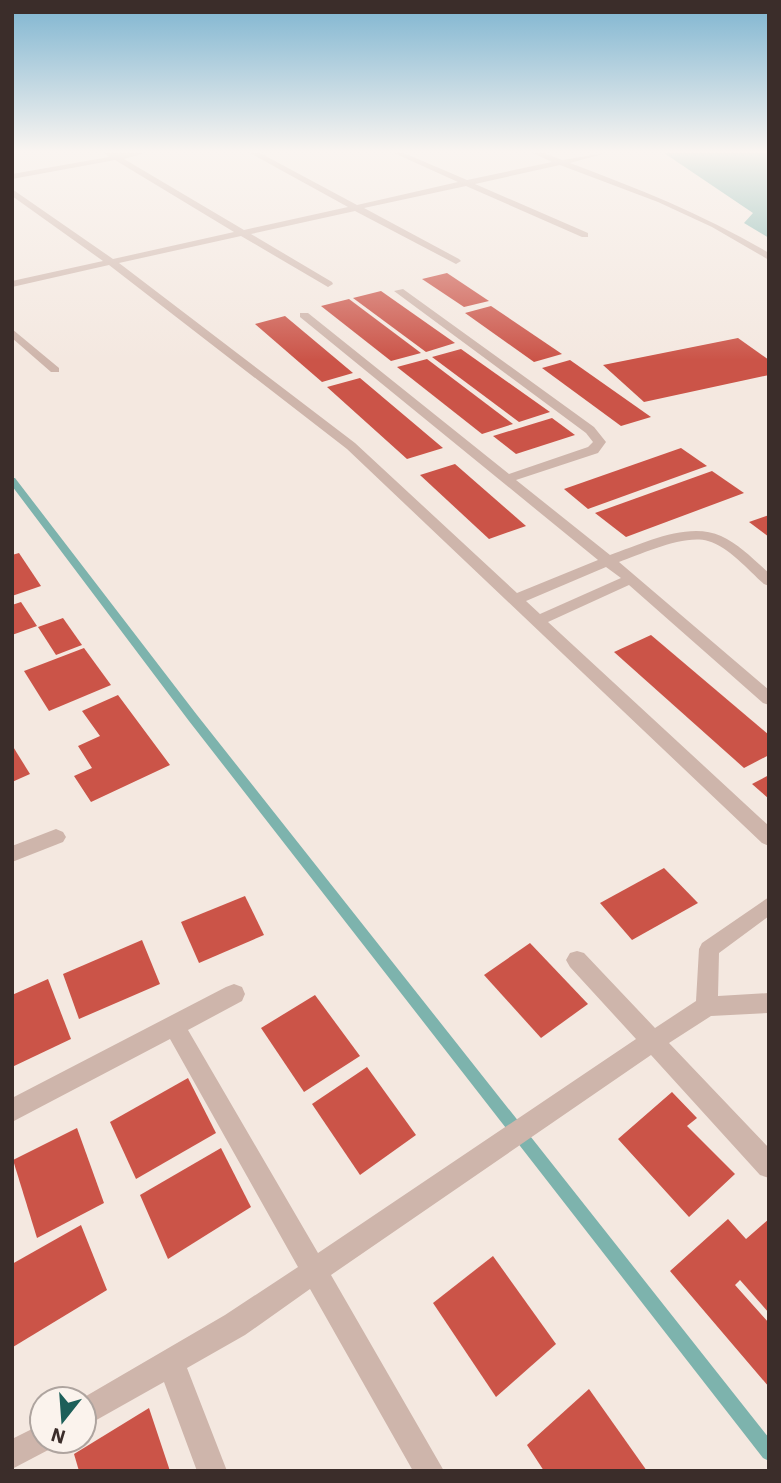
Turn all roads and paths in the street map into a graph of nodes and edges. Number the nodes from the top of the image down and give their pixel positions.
1 (55, 222) edge
2 (223, 222) edge
3 (290, 222) edge
4 (382, 222) edge
5 (556, 222) edge
6 (708, 222) edge
7 (241, 233) junction
8 (585, 235) dead end
9 (769, 257) edge
10 (456, 261) dead end
11 (111, 262) junction
12 (328, 284) dead end
13 (12, 285) edge
14 (399, 291) dead end
15 (304, 314) dead end
16 (12, 331) edge
17 (55, 370) dead end
18 (506, 478) junction
19 (608, 561) junction
20 (631, 579) junction
21 (769, 580) edge
22 (515, 600) junction
23 (537, 621) junction
24 (769, 699) edge
25 (56, 837) dead end
26 (769, 838) edge
27 (12, 854) edge
28 (769, 905) edge
29 (577, 960) dead end
30 (234, 994) dead end
31 (769, 1003) edge
32 (707, 1006) junction
33 (174, 1026) junction
34 (655, 1041) junction
35 (12, 1111) edge
36 (769, 1166) edge
37 (316, 1270) junction
38 (171, 1362) junction
39 (98, 1405) edge
40 (28, 1446) edge
41 (12, 1455) edge
42 (212, 1471) edge
43 (429, 1471) edge

1 - 11 street
2 - 7 street
3 - 7 street
4 - 10 street
5 - 8 street
6 - 9 street
7 - 11 street
7 - 12 street
11 - 13 street
11 - 22 street
14 - 18 street
15 - 18 street
16 - 17 street
18 - 19 street
19 - 20 street
19 - 21 street
19 - 22 street
20 - 23 street
20 - 24 street
22 - 23 street
23 - 26 street
25 - 27 street
28 - 32 street
29 - 34 street
30 - 33 street
31 - 32 street
32 - 34 street
33 - 35 street
33 - 37 street
34 - 36 street
34 - 37 street
37 - 38 street
37 - 43 street
38 - 39 street
38 - 42 street
40 - 41 street

